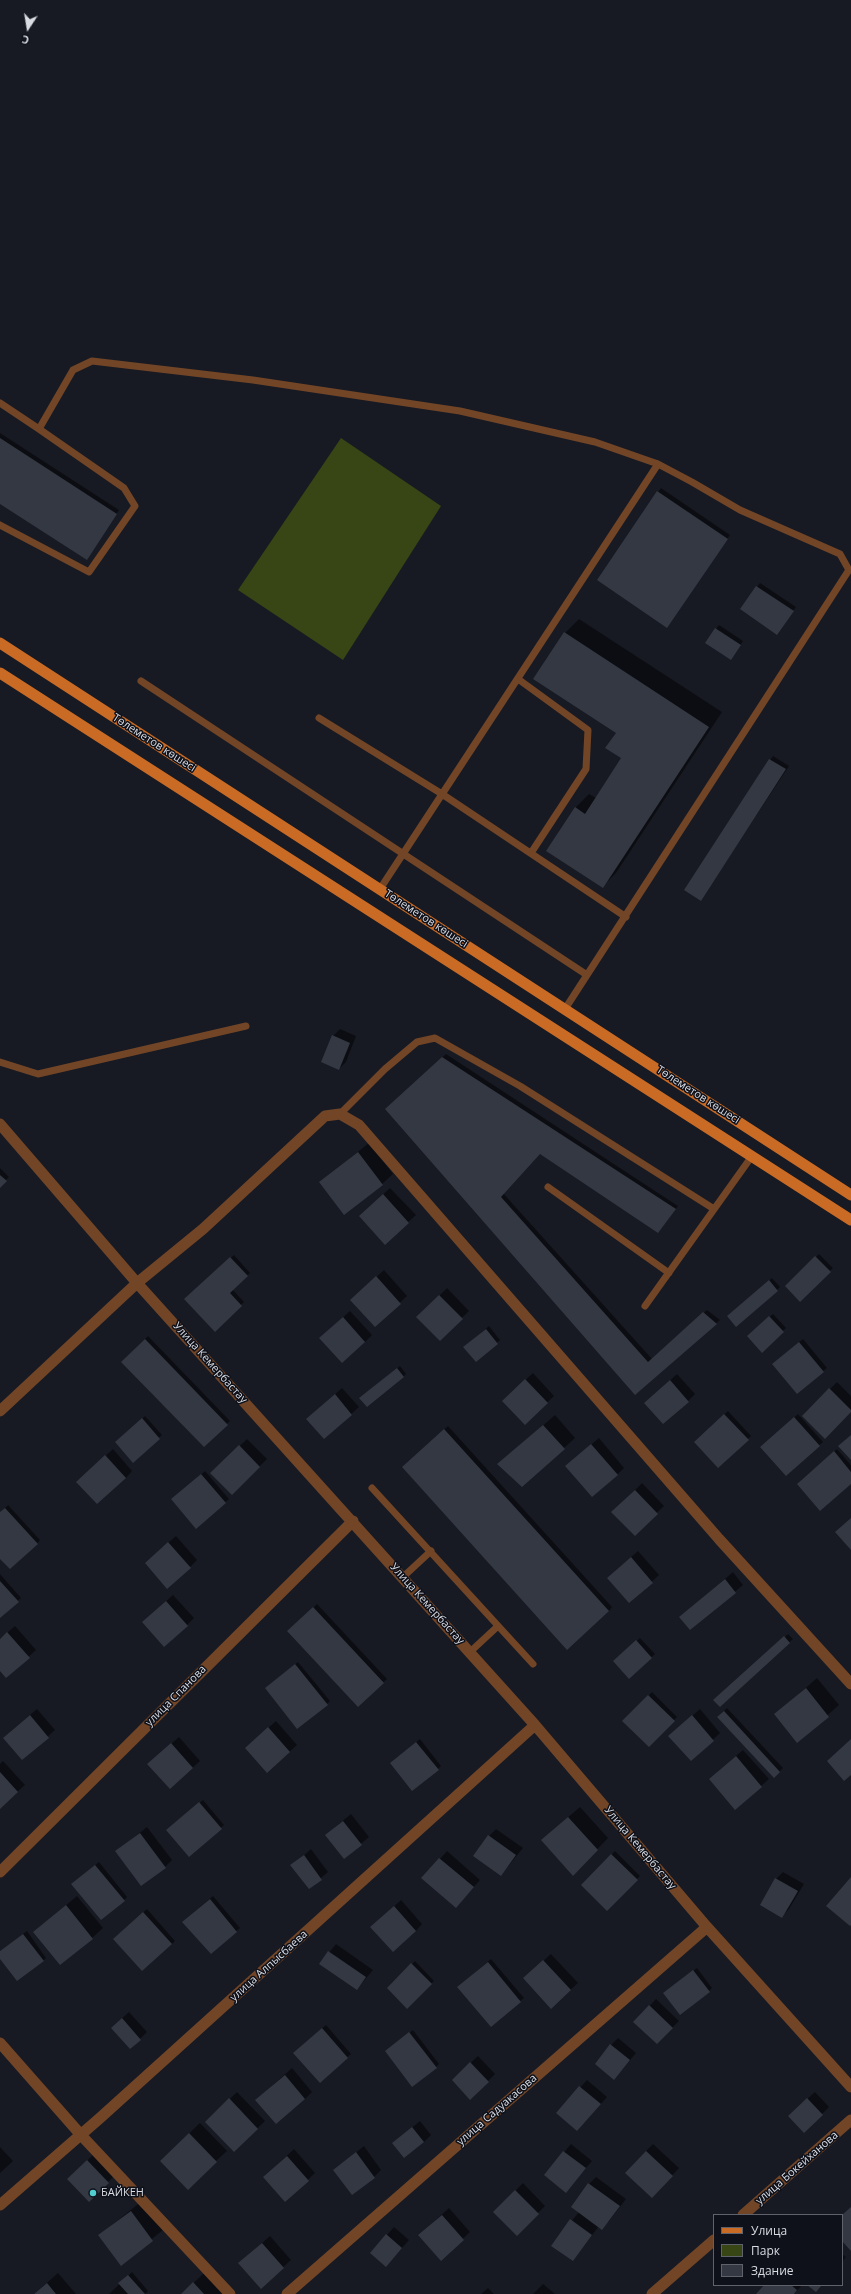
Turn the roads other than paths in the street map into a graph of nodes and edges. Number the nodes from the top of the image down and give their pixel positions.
1 (0, 403) edge
2 (39, 429) junction
3 (658, 464) junction
4 (0, 525) edge
5 (0, 643) edge
6 (0, 673) edge
7 (518, 679) junction
8 (142, 681) dead end
9 (319, 718) dead end
10 (442, 794) junction
11 (403, 853) junction
12 (531, 853) junction
13 (380, 889) junction
14 (626, 916) junction
15 (587, 975) junction
16 (565, 1009) junction
17 (246, 1026) dead end
18 (0, 1062) edge
19 (340, 1114) junction
20 (0, 1124) edge
21 (752, 1156) junction
22 (548, 1187) dead end
23 (851, 1195) edge
24 (714, 1209) junction
25 (851, 1220) edge
26 (669, 1273) junction
27 (137, 1283) junction
28 (645, 1306) dead end
29 (0, 1410) edge
30 (372, 1488) dead end
31 (353, 1521) junction
32 (431, 1551) junction
33 (403, 1577) junction
34 (498, 1626) junction
35 (470, 1652) junction
36 (533, 1664) dead end
37 (851, 1684) edge
38 (535, 1725) junction
39 (0, 1872) edge
40 (707, 1927) junction
41 (0, 2043) edge
42 (851, 2087) edge
43 (851, 2120) edge
44 (81, 2135) junction
45 (0, 2204) edge
46 (744, 2214) edge
47 (713, 2241) edge
48 (230, 2294) edge
49 (287, 2294) edge
50 (652, 2294) edge

1 - 2 lane
2 - 3 lane
2 - 4 lane
3 - 7 lane
3 - 14 lane
5 - 13 main road, Төлеметов көшесі
6 - 21 main road, Төлеметов көшесі
7 - 10 lane
7 - 12 lane
8 - 11 lane
9 - 10 lane
10 - 11 lane
10 - 12 lane
11 - 13 lane
11 - 15 lane
12 - 14 lane
13 - 16 main road, Төлеметов көшесі
14 - 15 lane
15 - 16 lane
16 - 23 main road, Төлеметов көшесі
17 - 18 lane
19 - 24 lane
19 - 27 street
19 - 37 street
20 - 27 street, Улица Кемербастау
21 - 24 lane
21 - 25 main road, Төлеметов көшесі
22 - 26 lane
24 - 26 lane
26 - 28 lane
27 - 29 street
27 - 31 street, Улица Кемербастау
30 - 32 lane
31 - 33 street, Улица Кемербастау
31 - 39 street, улица Спанова
32 - 33 lane
32 - 34 lane
33 - 35 street, Улица Кемербастау
34 - 35 lane
34 - 36 lane
35 - 38 street, Улица Кемербастау
38 - 40 street, Улица Кемербастау
38 - 44 street, улица Алпысбаева
40 - 42 street, Улица Кемербастау
40 - 49 street, улица Садуакасова
41 - 44 street
43 - 46 street, улица Бокейханова
44 - 45 street, улица Алпысбаева
44 - 48 street
47 - 50 street

